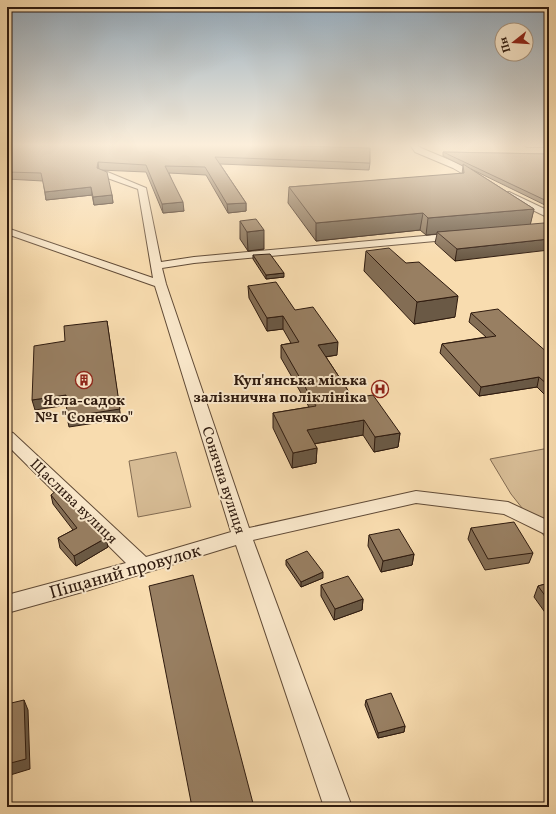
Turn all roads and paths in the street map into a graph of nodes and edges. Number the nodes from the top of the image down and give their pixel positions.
1 (129, 183) edge
2 (486, 183) edge
3 (490, 185) edge
4 (502, 192) edge
5 (549, 215) edge
6 (7, 231) edge
7 (465, 235) edge
8 (157, 266) junction
9 (160, 284) junction
10 (7, 436) edge
11 (549, 529) edge
12 (242, 536) junction
13 (142, 566) junction
14 (7, 604) edge
15 (338, 807) edge

1 - 8 street, Сонячна вулиця
2 - 3 street
4 - 5 street
6 - 9 street
7 - 8 street
8 - 9 street, Сонячна вулиця
9 - 12 street, Сонячна вулиця
10 - 13 street, Щаслива вулиця
11 - 12 street, Піщаний провулок
12 - 13 street, Піщаний провулок
12 - 15 street, Сонячна вулиця
13 - 14 street, Піщаний провулок

